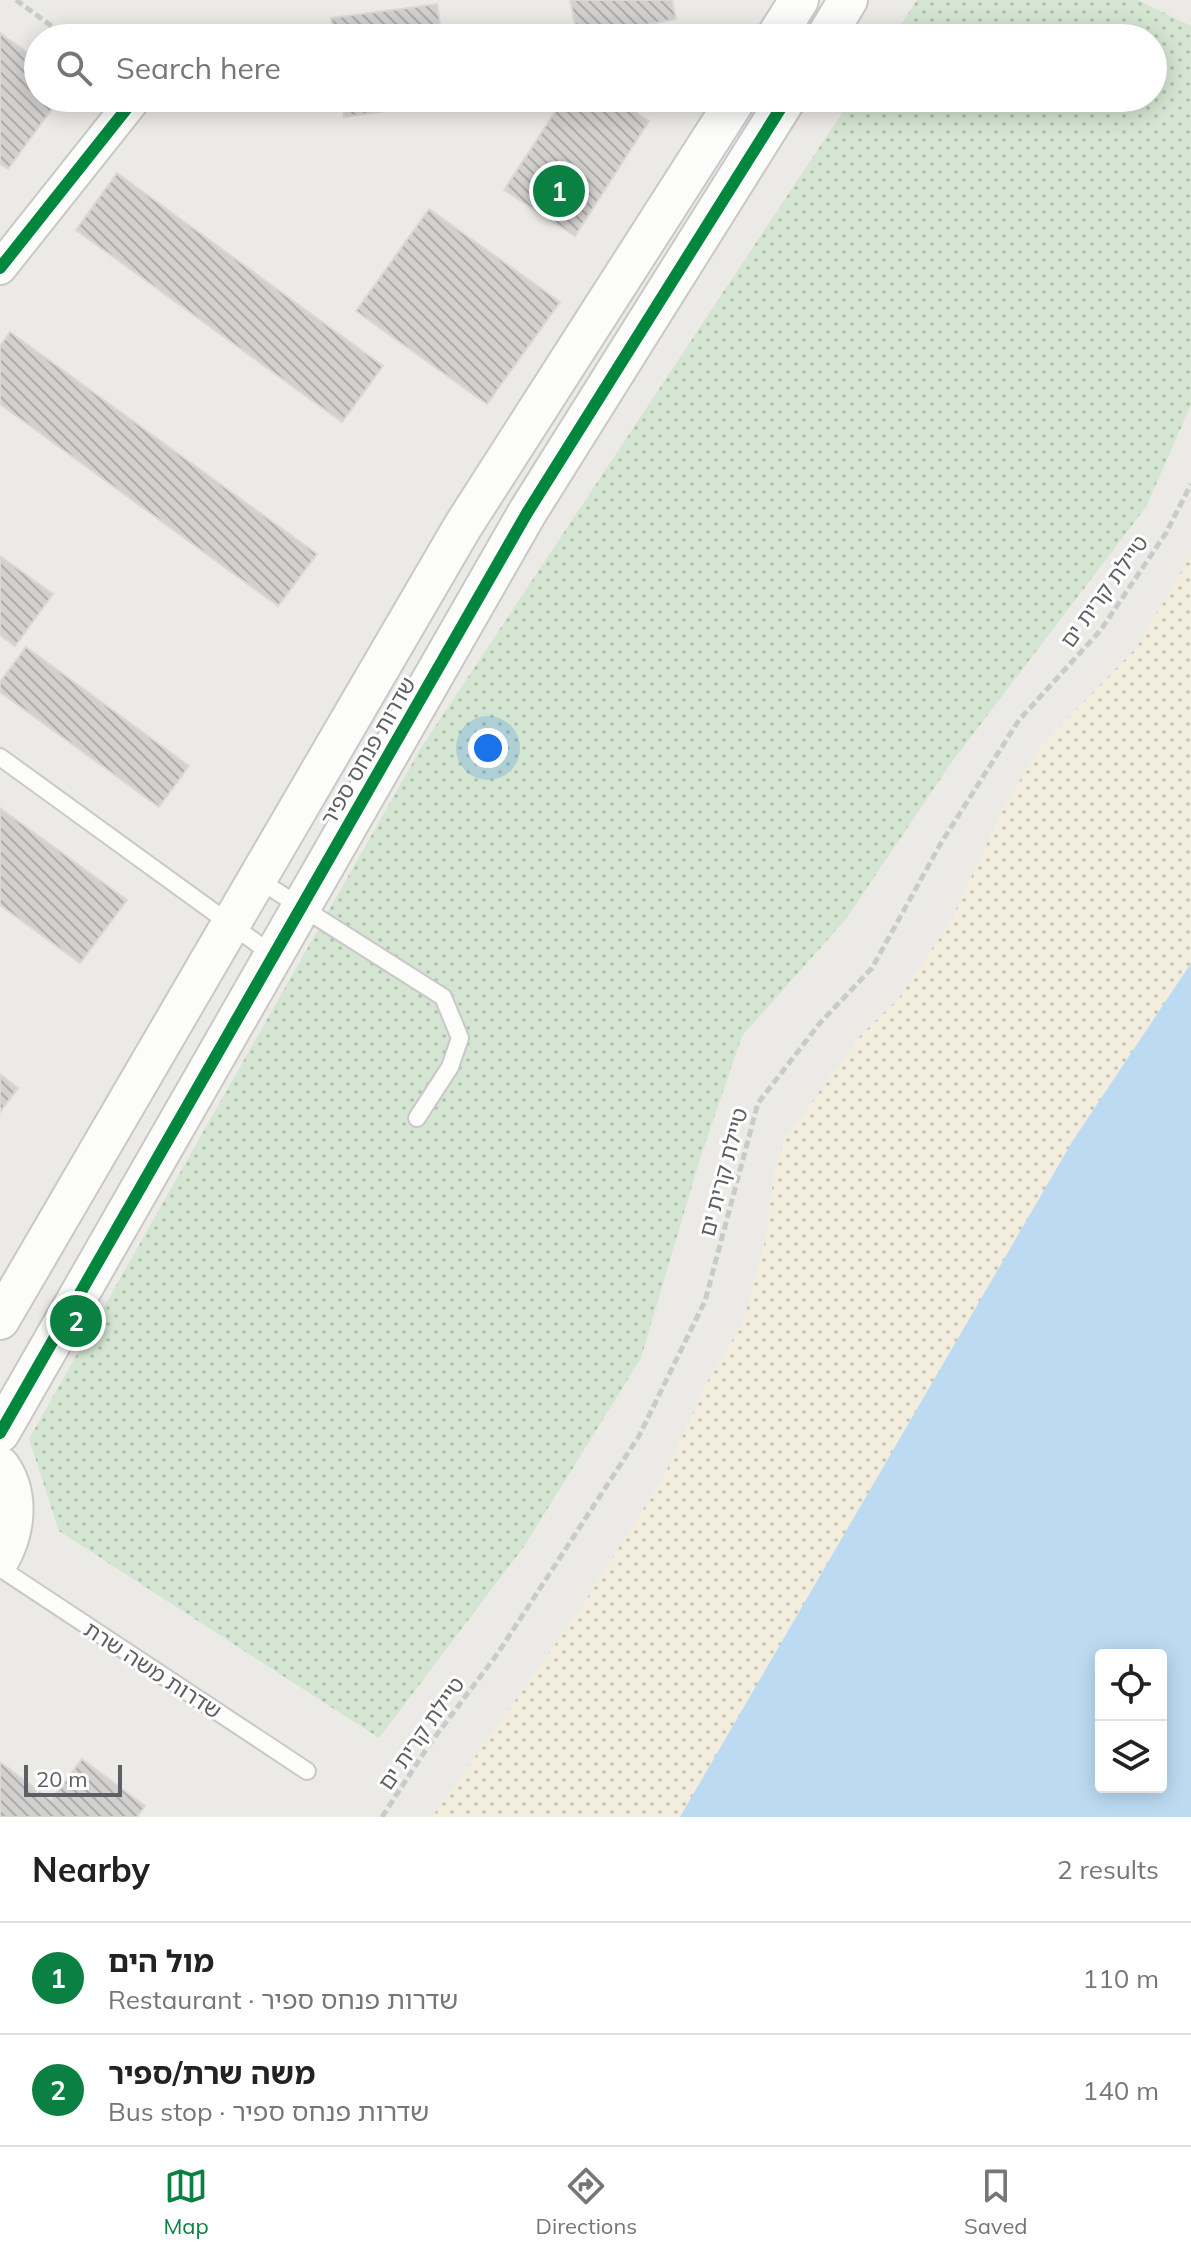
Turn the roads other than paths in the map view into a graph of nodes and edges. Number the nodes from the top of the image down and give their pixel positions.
1 (799, 0) edge
2 (848, 0) edge
3 (784, 24) edge
4 (833, 24) edge
5 (124, 112) edge
6 (728, 112) edge
7 (778, 112) edge
8 (0, 268) edge
9 (0, 757) edge
10 (257, 879) junction
11 (302, 909) junction
12 (230, 925) junction
13 (275, 955) junction
14 (417, 1118) dead end
15 (0, 1320) edge
16 (0, 1433) edge
17 (0, 1466) edge
18 (0, 1559) edge
19 (0, 1568) edge
20 (307, 1771) dead end

1 - 3 street
2 - 4 street
5 - 8 street
6 - 10 street, שדרות פנחס ספיר
7 - 11 street, שדרות פנחס ספיר
9 - 12 lane
10 - 11 lane
10 - 12 street, שדרות פנחס ספיר
11 - 13 street, שדרות פנחס ספיר
11 - 14 lane
12 - 13 lane
12 - 15 street, שדרות פנחס ספיר
13 - 16 street, שדרות פנחס ספיר
17 - 18 street
19 - 20 lane, שדרות משה שרת

